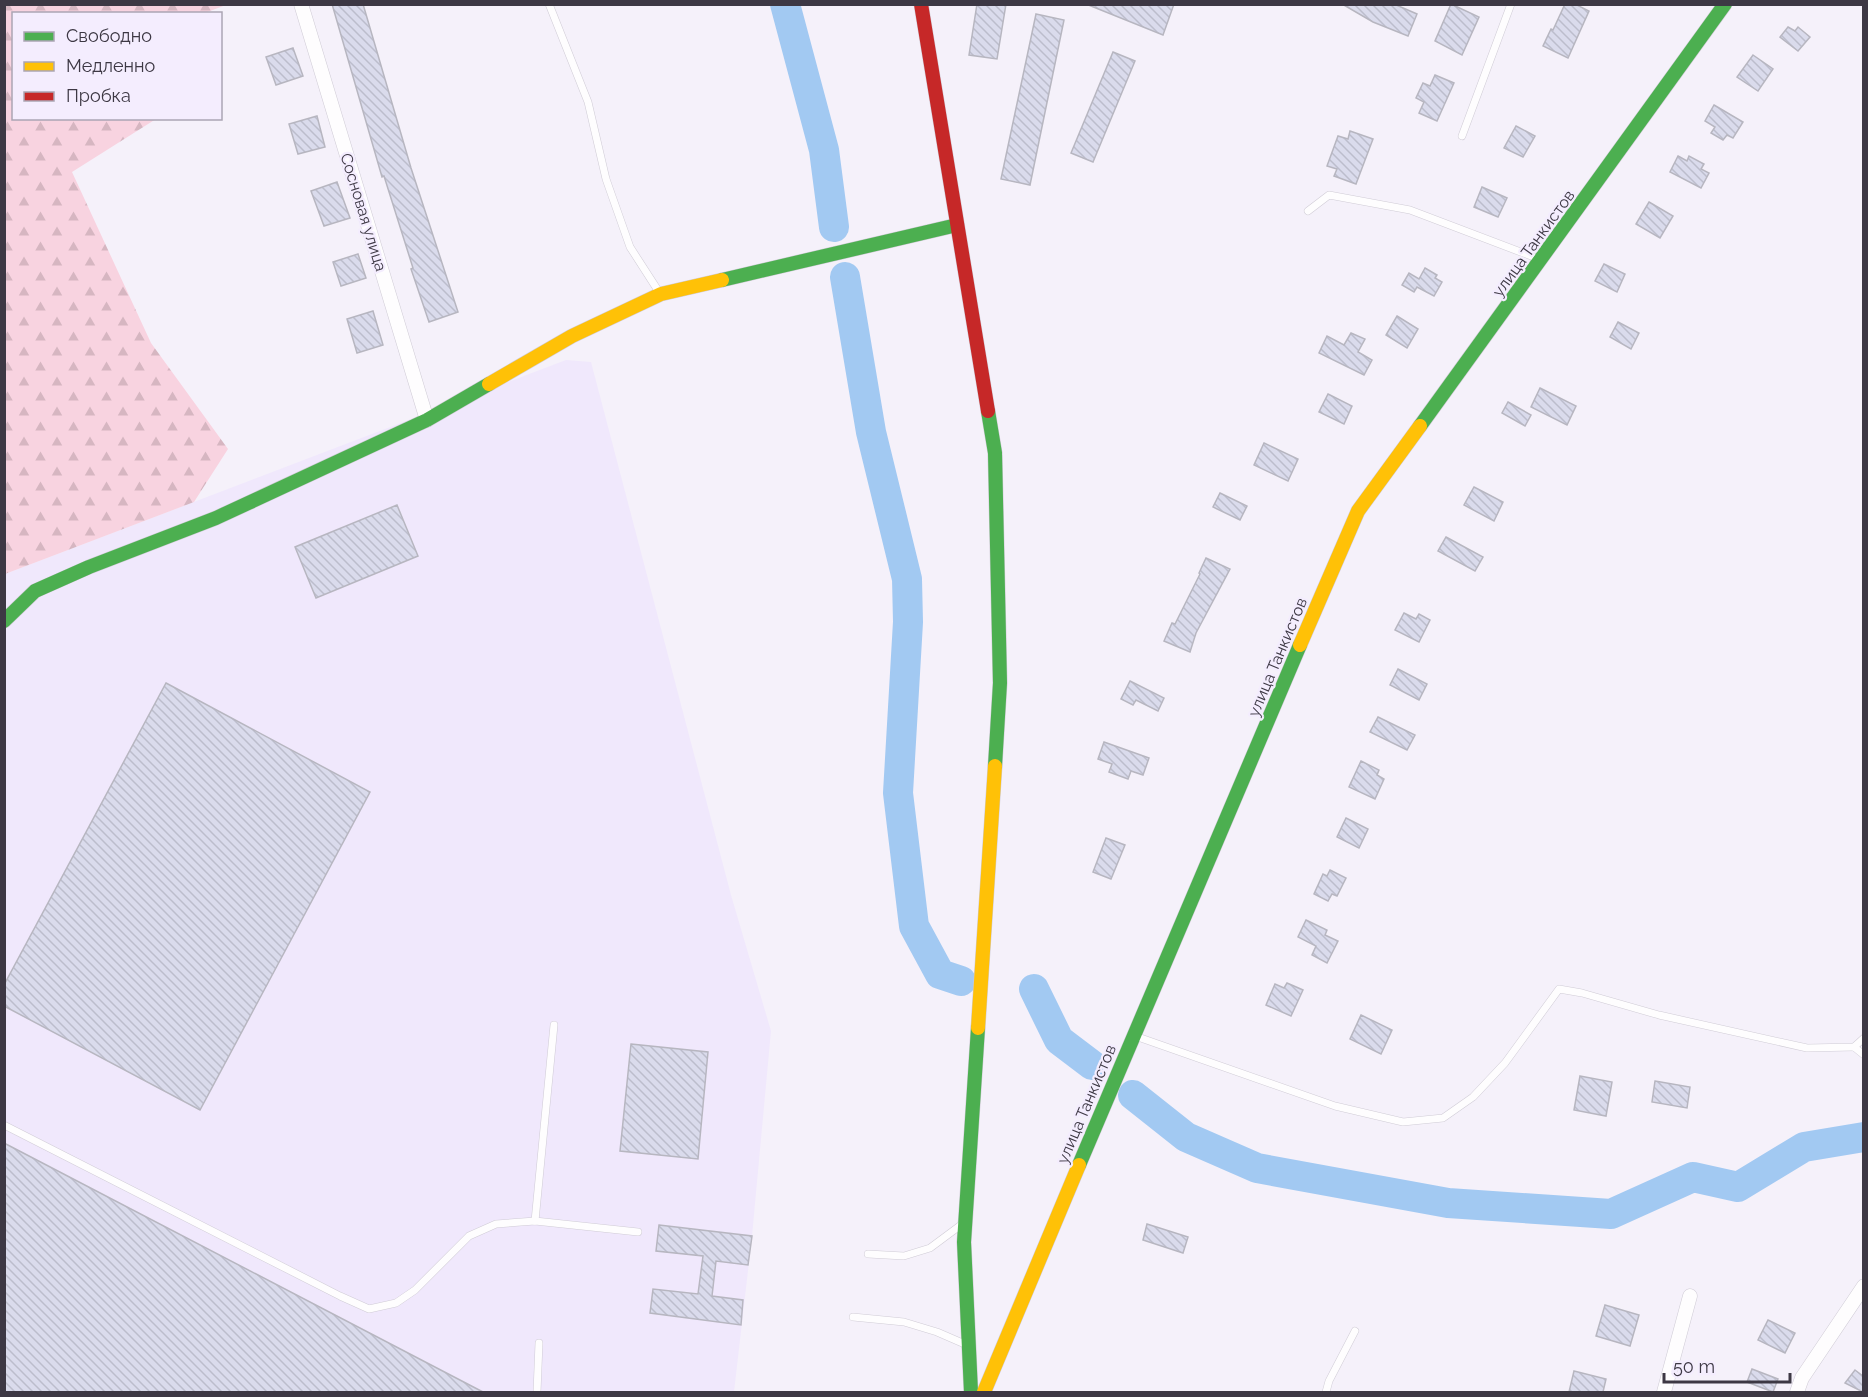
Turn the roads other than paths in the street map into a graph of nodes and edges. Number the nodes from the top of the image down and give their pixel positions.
1 (301, 4) edge
2 (549, 4) edge
3 (921, 4) edge
4 (1512, 4) edge
5 (1725, 4) edge
6 (1462, 136) dead end
7 (1308, 211) dead end
8 (957, 225) junction
9 (1541, 260) junction
10 (661, 294) junction
11 (427, 420) junction
12 (4, 621) edge
13 (554, 1025) dead end
14 (1133, 1035) junction
15 (1863, 1038) edge
16 (1854, 1047) junction
17 (1863, 1055) edge
18 (4, 1125) edge
19 (535, 1221) junction
20 (965, 1221) junction
21 (638, 1232) dead end
22 (868, 1254) dead end
23 (1863, 1286) edge
24 (1690, 1296) dead end
25 (853, 1317) dead end
26 (1355, 1330) dead end
27 (539, 1343) dead end
28 (969, 1346) junction
29 (537, 1392) edge
30 (971, 1392) edge
31 (984, 1392) edge
32 (1326, 1392) edge
33 (1664, 1392) edge
34 (1797, 1392) edge

1 - 11 street, Сосновая улица
2 - 10 lane
3 - 8 street
4 - 6 lane
5 - 9 street, улица Танкистов
7 - 9 lane
8 - 10 street
8 - 20 street
9 - 14 street, улица Танкистов
10 - 11 street
11 - 12 street
13 - 19 lane
14 - 16 lane
14 - 31 street, улица Танкистов
15 - 16 lane
16 - 17 lane
18 - 19 lane
19 - 21 lane
20 - 22 lane
20 - 28 street
23 - 34 street
24 - 33 street
25 - 28 lane
26 - 32 lane
27 - 29 lane
28 - 30 street

